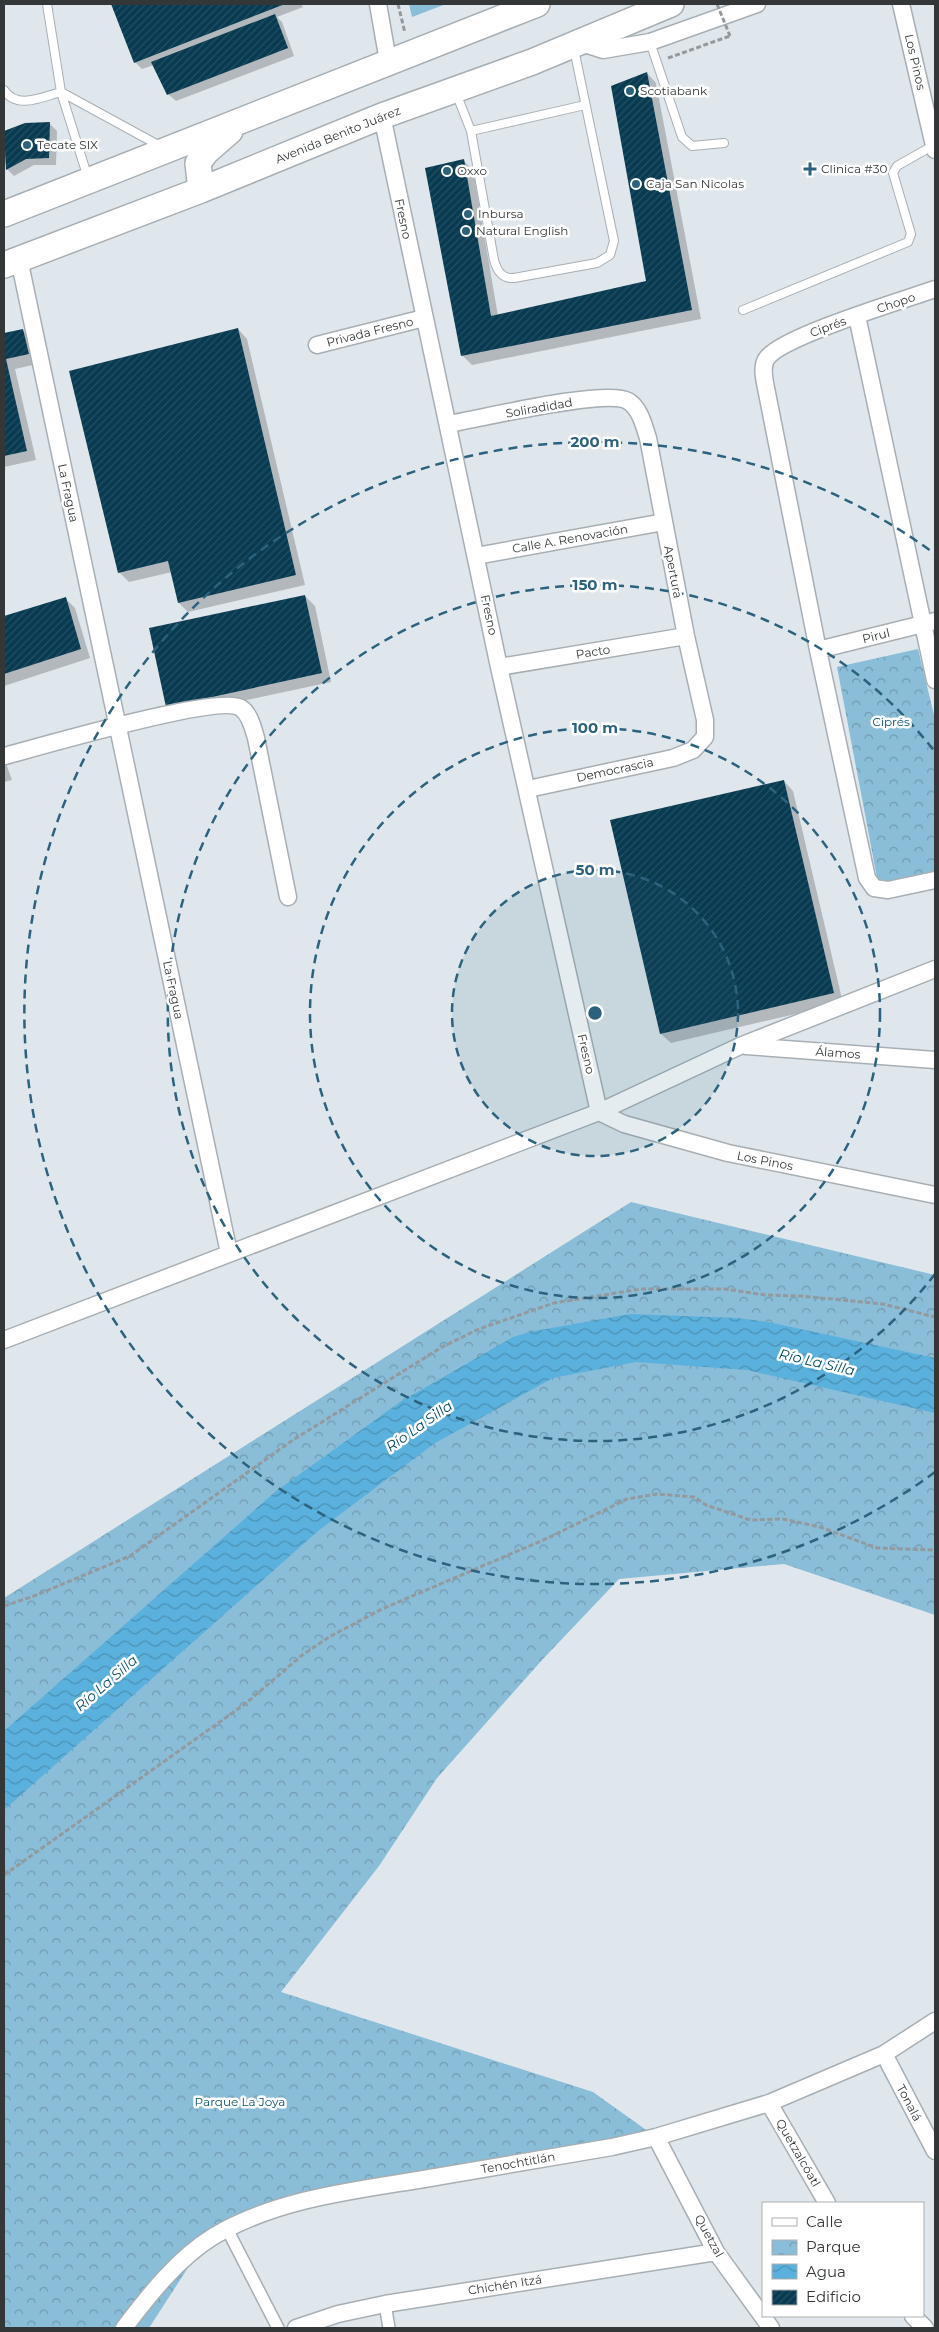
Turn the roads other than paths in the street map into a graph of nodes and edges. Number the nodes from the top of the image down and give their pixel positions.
1 (47, 4) edge
2 (378, 4) edge
3 (536, 4) edge
4 (671, 4) edge
5 (757, 4) edge
6 (901, 4) edge
7 (650, 42) junction
8 (576, 43) junction
9 (388, 61) junction
10 (4, 90) edge
11 (455, 90) junction
12 (61, 92) junction
13 (585, 105) junction
14 (382, 116) junction
15 (241, 121) junction
16 (471, 131) junction
17 (724, 143) dead end
18 (935, 148) edge
19 (166, 150) junction
20 (89, 180) junction
21 (201, 190) junction
22 (4, 214) edge
23 (12, 262) edge
24 (935, 289) edge
25 (743, 310) dead end
26 (857, 316) junction
27 (424, 318) junction
28 (317, 345) dead end
29 (629, 402) joint
30 (448, 424) junction
31 (664, 522) junction
32 (476, 556) junction
33 (929, 623) edge
34 (686, 636) junction
35 (818, 650) junction
36 (500, 667) junction
37 (935, 680) edge
38 (117, 726) junction
39 (700, 745) joint
40 (5, 756) edge
41 (528, 789) junction
42 (935, 880) edge
43 (288, 897) dead end
44 (935, 969) edge
45 (740, 1046) junction
46 (935, 1060) edge
47 (599, 1112) junction
48 (935, 1195) edge
49 (229, 1253) junction
50 (4, 1340) edge
51 (935, 2021) edge
52 (884, 2054) junction
53 (769, 2103) junction
54 (656, 2137) junction
55 (935, 2151) edge
56 (826, 2202) edge
57 (226, 2229) junction
58 (716, 2252) junction
59 (385, 2304) junction
60 (762, 2316) edge
61 (763, 2317) edge
62 (914, 2317) edge
63 (124, 2328) edge
64 (278, 2328) edge
65 (296, 2328) edge
66 (389, 2328) edge
67 (771, 2328) edge
68 (925, 2328) edge

1 - 12 lane
2 - 9 street
3 - 9 main road
4 - 8 main road, Avenida Benito Juárez
5 - 7 street
6 - 18 street, Los Pinos
7 - 8 street
7 - 17 lane
8 - 11 main road, Avenida Benito Juárez
8 - 13 lane
9 - 15 main road
10 - 12 lane
11 - 14 main road, Avenida Benito Juárez
11 - 16 lane
12 - 19 lane
12 - 20 lane
13 - 16 lane
13 - 16 lane
14 - 21 main road, Avenida Benito Juárez
14 - 27 street, Fresno
15 - 19 main road
15 - 21 main road
18 - 25 lane
19 - 20 main road
20 - 22 main road
21 - 23 main road, Avenida Benito Juárez
23 - 38 street, La Fragua
24 - 26 street, Chopo
26 - 33 street, Ciprés
26 - 35 street, Ciprés
27 - 28 street, Privada Fresno
27 - 30 street, Fresno
29 - 30 street, Soliradidad
29 - 31 street, Apertura
30 - 32 street, Fresno
31 - 32 street, Calle A. Renovación
31 - 34 street, Apertura
32 - 36 street, Fresno
33 - 35 street, Pirul
33 - 37 street, Ciprés
34 - 36 street, Pacto
34 - 39 street, Apertura
35 - 42 street, Ciprés
36 - 41 street, Fresno
38 - 40 street
38 - 43 street
38 - 49 street, La Fragua
39 - 41 street, Democrascia
41 - 47 street, Fresno
44 - 45 street
45 - 46 street, Álamos
45 - 47 street
47 - 48 street, Los Pinos
47 - 49 street
49 - 50 street
51 - 52 street, Tenochtitlán
52 - 53 street, Tenochtitlán
52 - 55 street, Tonalá
53 - 54 street, Tenochtitlán
53 - 56 street, Quetzalcóatl
54 - 57 street, Tenochtitlán
54 - 58 street, Quetzal
57 - 63 street, Tenochtitlán
57 - 64 street
58 - 59 street, Chichén Itzá
58 - 60 street, Quetzal
59 - 65 street, Chichén Itzá
59 - 66 street
61 - 67 street, Quetzal
62 - 68 street

